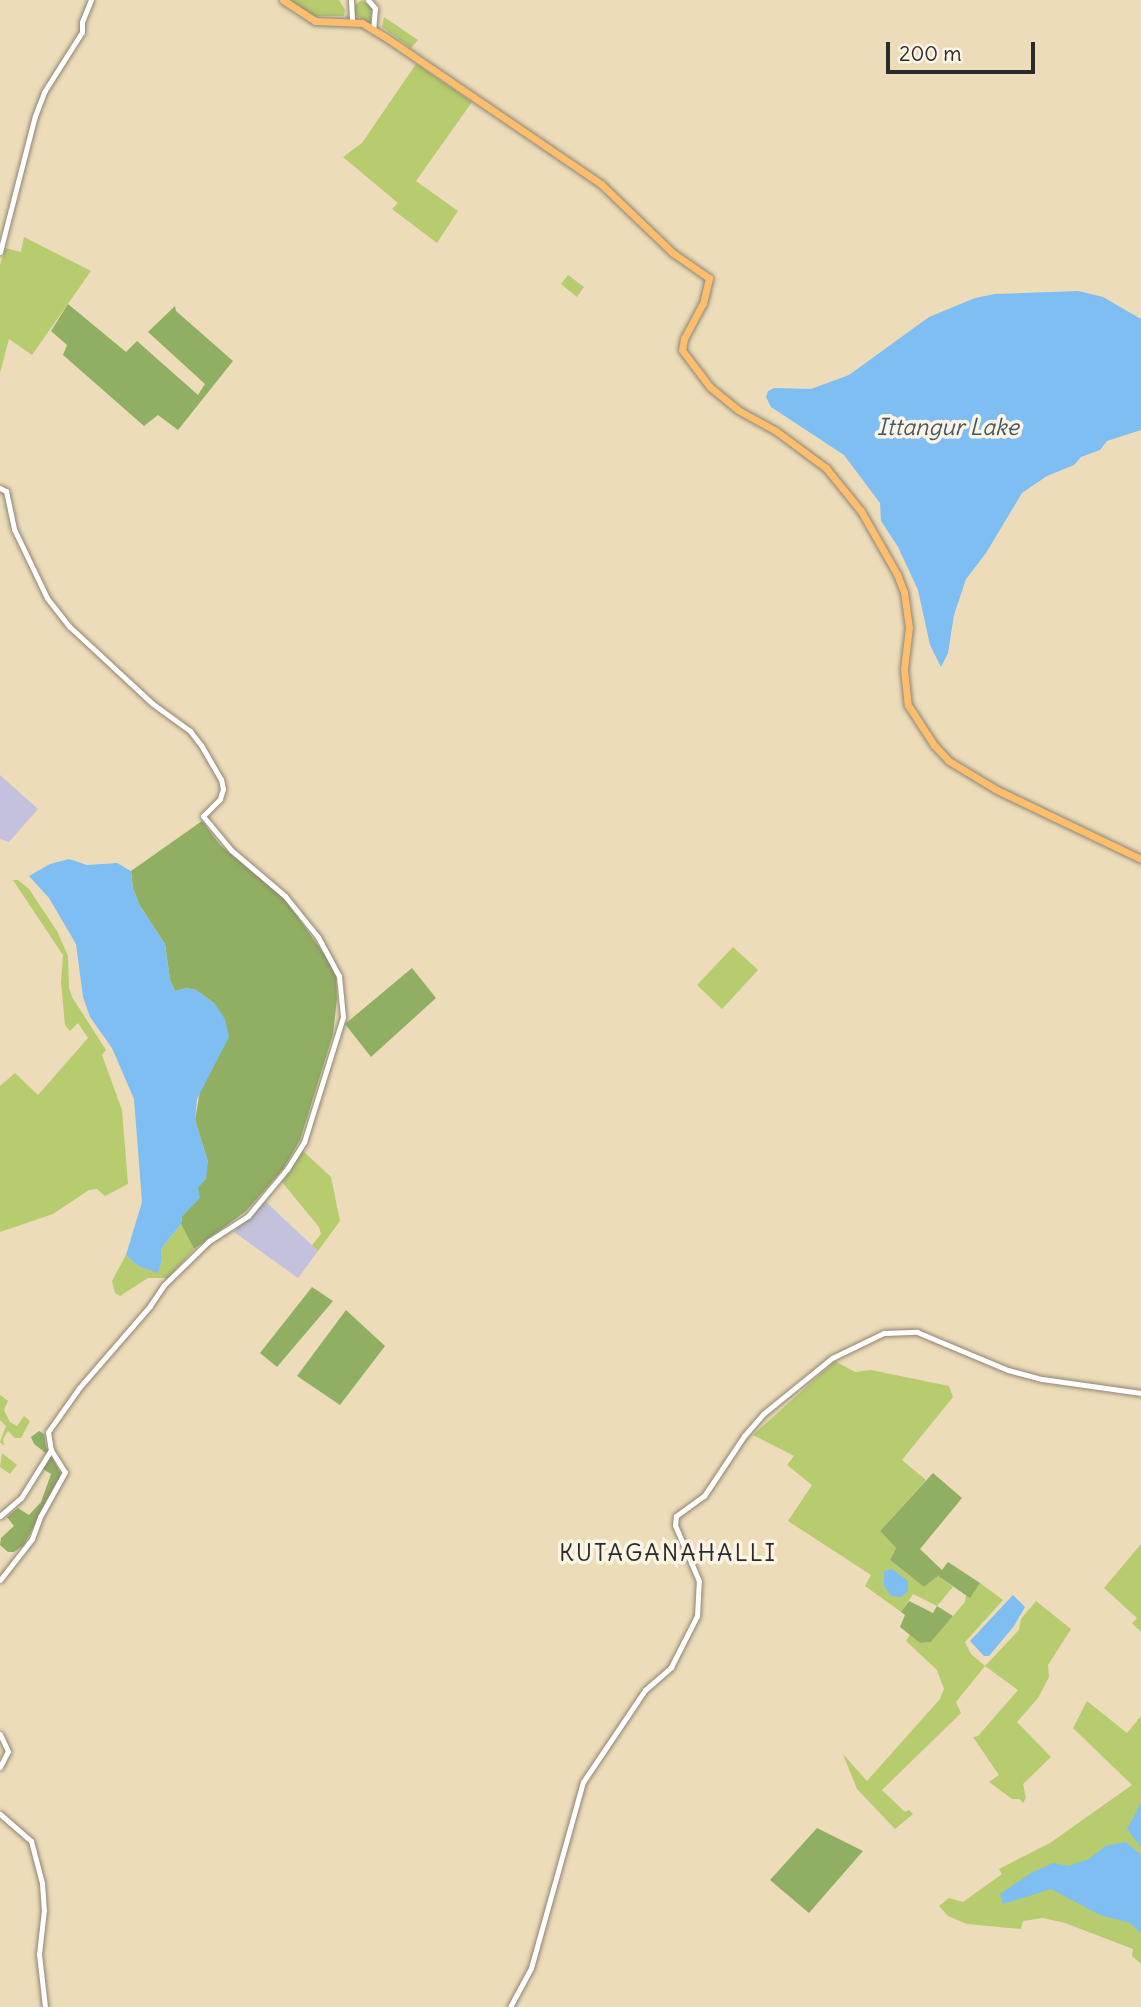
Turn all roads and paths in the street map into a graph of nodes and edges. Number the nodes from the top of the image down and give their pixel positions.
1 (92, 0) edge
2 (283, 0) edge
3 (351, 0) edge
4 (368, 0) edge
5 (352, 22) junction
6 (373, 29) junction
7 (0, 253) edge
8 (0, 488) edge
9 (1141, 859) edge
10 (1141, 1393) edge
11 (51, 1450) junction
12 (0, 1516) edge
13 (0, 1580) edge
14 (0, 1734) edge
15 (0, 1767) edge
16 (0, 1814) edge
17 (45, 2007) edge
18 (510, 2007) edge

1 - 7 street
2 - 5 main road
3 - 5 street
4 - 6 street
5 - 6 main road
6 - 9 main road
8 - 11 street
10 - 18 street
11 - 12 street
11 - 13 street
14 - 15 street
16 - 17 street

